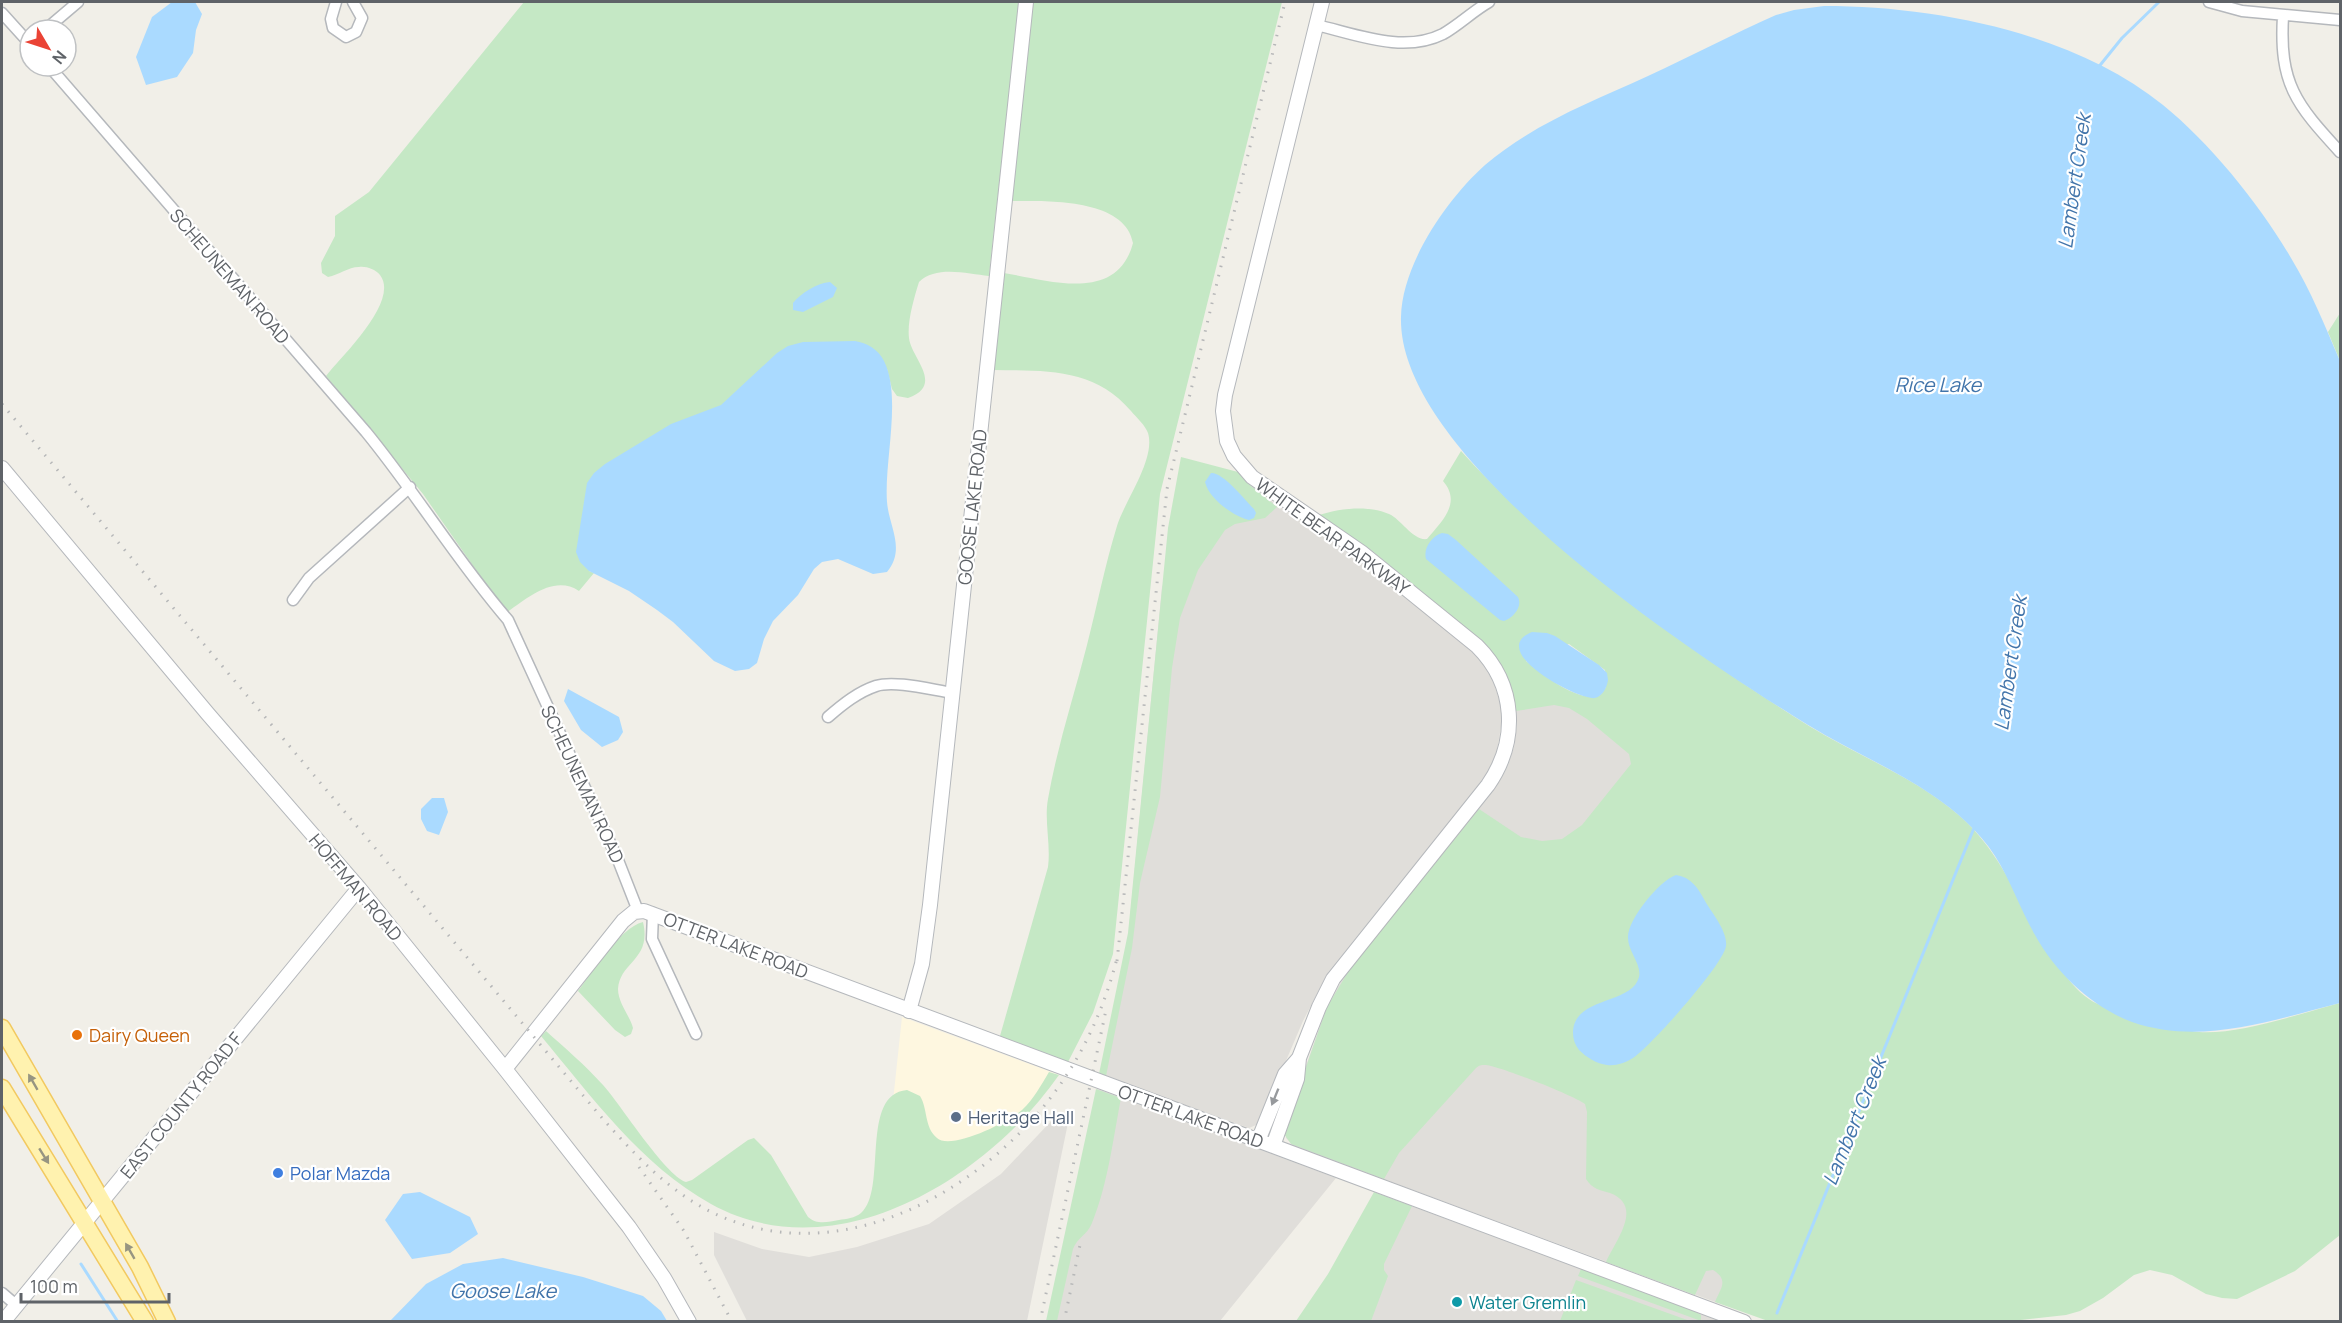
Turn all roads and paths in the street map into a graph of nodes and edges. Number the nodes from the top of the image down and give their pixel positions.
1 (78, 2) edge
2 (336, 2) edge
3 (353, 2) edge
4 (1026, 2) edge
5 (1322, 2) edge
6 (1489, 2) edge
7 (2210, 2) edge
8 (2, 13) edge
9 (2283, 16) junction
10 (59, 18) edge
11 (2340, 20) edge
12 (1316, 25) junction
13 (18, 30) edge
14 (59, 78) edge
15 (2340, 152) edge
16 (2, 468) edge
17 (410, 487) junction
18 (293, 600) dead end
19 (953, 693) junction
20 (828, 717) dead end
21 (359, 888) junction
22 (638, 911) junction
23 (652, 914) junction
24 (909, 1011) junction
25 (2, 1028) edge
26 (696, 1034) dead end
27 (1299, 1058) junction
28 (505, 1069) junction
29 (2, 1088) edge
30 (1258, 1141) junction
31 (1273, 1146) junction
32 (102, 1201) junction
33 (85, 1222) junction
34 (2, 1293) edge
35 (16, 1305) junction
36 (3, 1322) edge
37 (145, 1322) edge
38 (167, 1322) edge
39 (689, 1322) edge
40 (1744, 1322) edge

1 - 10 street
2 - 3 street
4 - 19 street, GOOSE LAKE ROAD
5 - 12 street, WHITE BEAR PARKWAY
6 - 12 street
7 - 9 street
8 - 13 street
9 - 11 street
9 - 15 street
12 - 27 street, WHITE BEAR PARKWAY
14 - 17 street, SCHEUNEMAN ROAD
16 - 21 street, HOFFMAN ROAD
17 - 18 street
17 - 22 street, SCHEUNEMAN ROAD
19 - 20 street
19 - 24 street, GOOSE LAKE ROAD
21 - 28 street, HOFFMAN ROAD
21 - 32 street, EAST COUNTY ROAD F
22 - 23 street, OTTER LAKE ROAD
22 - 28 street
23 - 24 street, OTTER LAKE ROAD
23 - 26 street
24 - 30 street, OTTER LAKE ROAD
32 -> 25 main road
27 -> 30 street, WHITE BEAR PARKWAY
27 - 31 street, WHITE BEAR PARKWAY
28 - 39 street, HOFFMAN ROAD
29 -> 33 main road
30 - 31 street, OTTER LAKE ROAD
31 - 40 street, OTTER LAKE ROAD
32 - 33 street, EAST COUNTY ROAD F
38 -> 32 main road
33 - 35 street, EAST COUNTY ROAD F
33 - 37 main road
34 - 35 street
35 - 36 street, EAST COUNTY ROAD F

